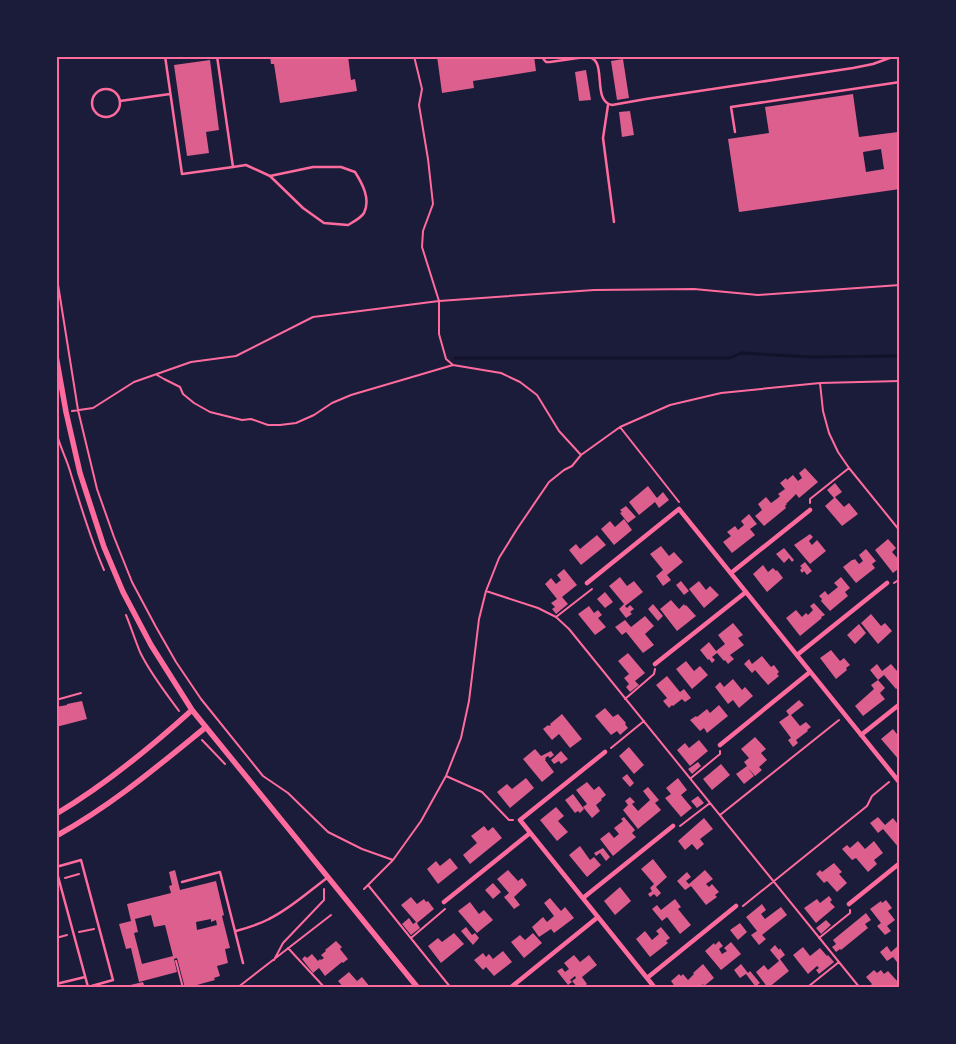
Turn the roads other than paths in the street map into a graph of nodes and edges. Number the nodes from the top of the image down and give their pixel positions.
1 (165, 56) edge
2 (217, 56) edge
3 (541, 56) edge
4 (560, 56) edge
5 (896, 56) edge
6 (593, 57) edge
7 (560, 61) junction
8 (900, 82) edge
9 (170, 94) junction
10 (120, 101) junction
11 (608, 105) junction
12 (735, 132) dead end
13 (233, 167) junction
14 (270, 176) junction
15 (614, 222) dead end
16 (56, 356) edge
17 (810, 510) road end
18 (731, 573) junction
19 (588, 583) road end
20 (887, 583) dead end
21 (746, 592) junction
22 (797, 655) junction
23 (655, 664) road end
24 (810, 672) junction
25 (900, 704) edge
26 (192, 710) junction
27 (206, 727) junction
28 (861, 735) junction
29 (720, 745) road end
30 (605, 752) road end
31 (900, 783) edge
32 (56, 814) edge
33 (673, 826) road end
34 (530, 833) junction
35 (56, 836) edge
36 (900, 863) edge
37 (56, 868) edge
38 (328, 877) junction
39 (182, 882) dead end
40 (583, 898) junction
41 (444, 902) road end
42 (849, 904) road end
43 (736, 906) road end
44 (598, 917) junction
45 (235, 932) junction
46 (243, 963) dead end
47 (85, 977) junction
48 (647, 978) junction
49 (56, 984) edge
50 (418, 988) edge
51 (510, 988) edge
52 (655, 988) edge

1 - 9 lane
2 - 13 lane
3 - 7 lane
4 - 7 lane
5 - 11 lane
6 - 7 lane
6 - 11 lane
8 - 12 lane
9 - 10 lane
9 - 13 lane
10 - 10 lane
11 - 15 lane
13 - 14 lane
14 - 14 lane
16 - 26 street
17 - 18 street
18 - 19 street
18 - 21 street
20 - 22 street
21 - 22 street
21 - 23 street
22 - 24 street
24 - 28 street
24 - 29 street
25 - 28 street
26 - 27 street
26 - 32 street
27 - 35 street
27 - 38 street
28 - 31 street
30 - 34 street
33 - 40 street
34 - 40 street
34 - 41 street
36 - 42 street
37 - 47 lane
37 - 47 lane
38 - 45 lane
38 - 50 street
39 - 45 lane
40 - 44 street
43 - 48 street
44 - 48 street
44 - 51 street
45 - 46 lane
47 - 49 lane
48 - 52 street

